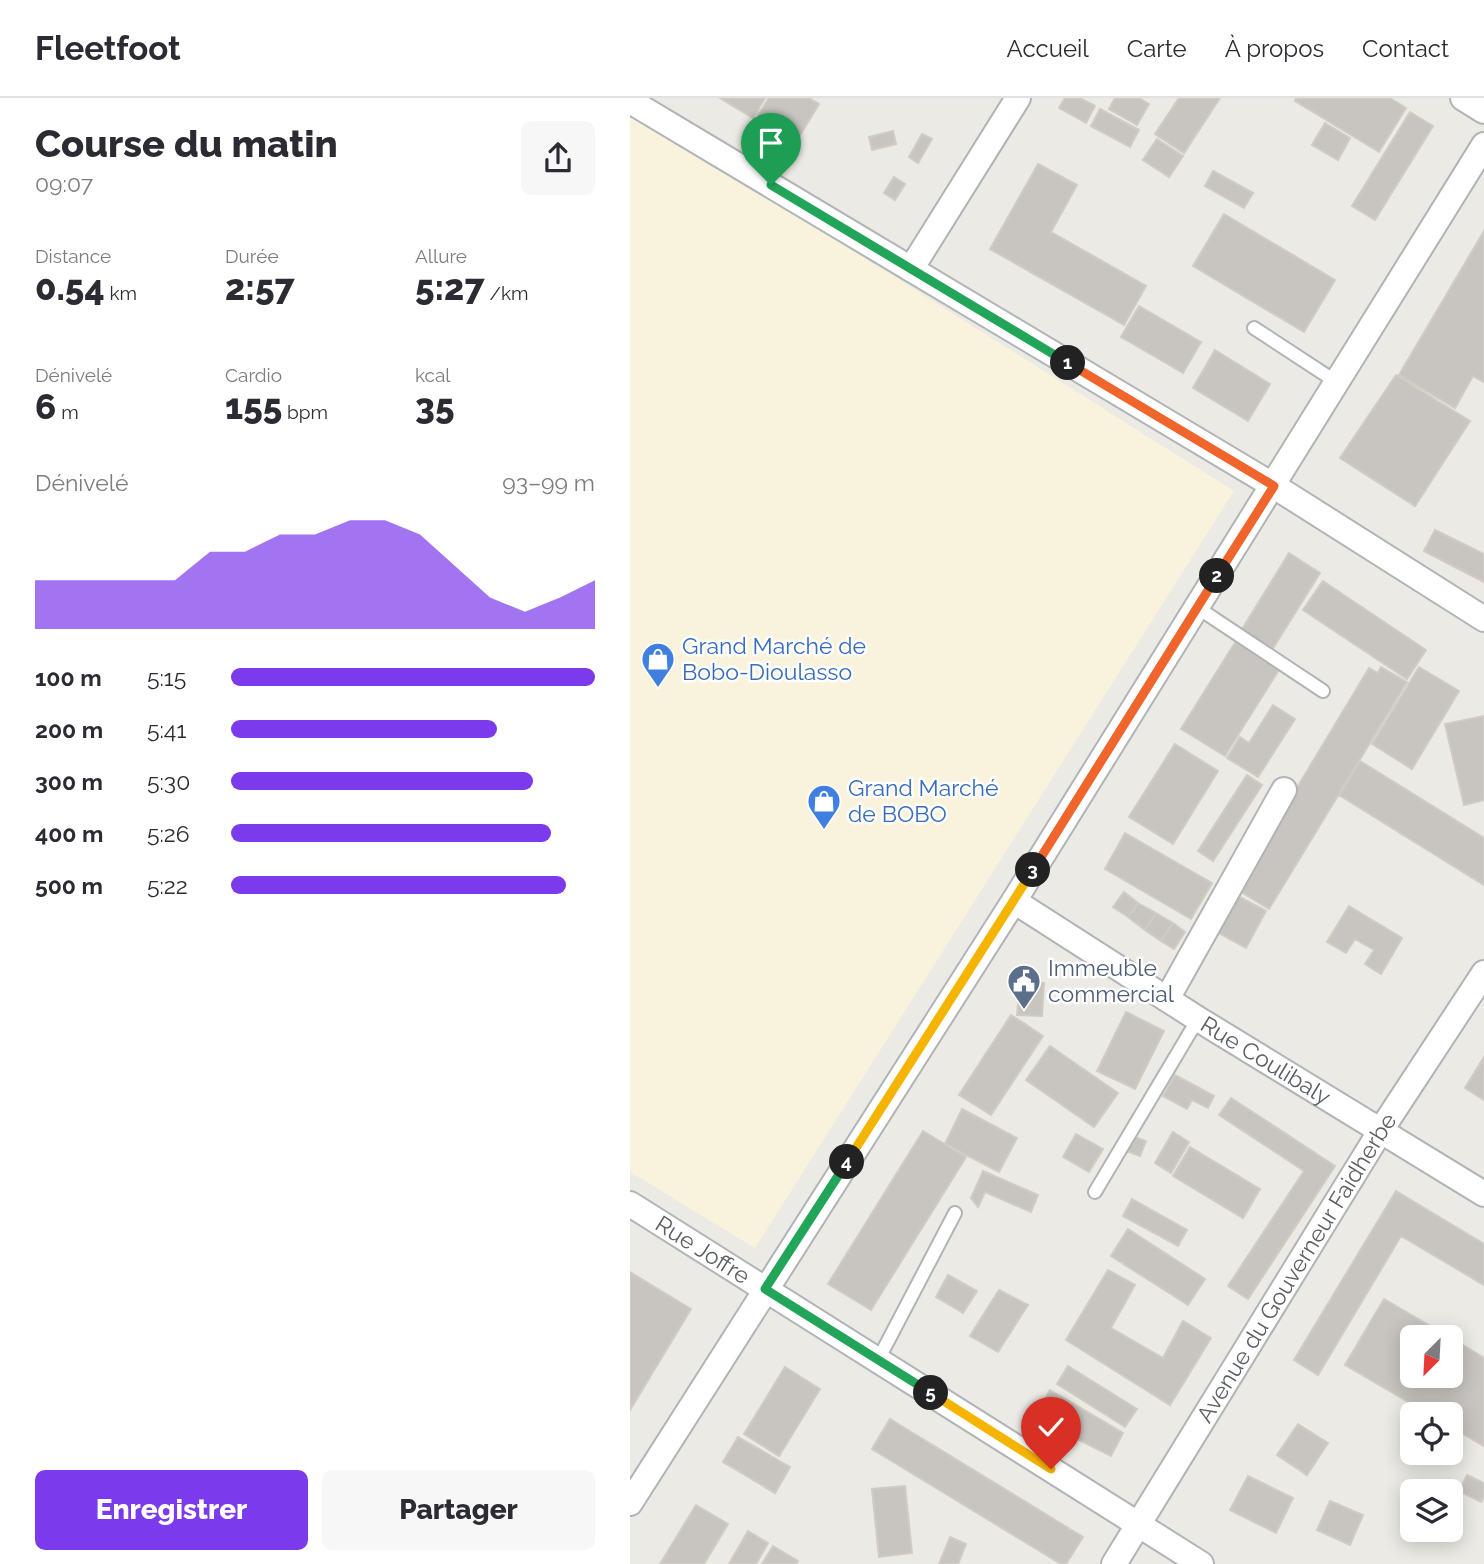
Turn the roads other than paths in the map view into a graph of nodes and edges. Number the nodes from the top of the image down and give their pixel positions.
1 (1018, 98) edge
2 (1462, 98) edge
3 (630, 101) edge
4 (1484, 111) edge
5 (1484, 145) edge
6 (912, 270) junction
7 (1254, 328) dead end
8 (1338, 383) junction
9 (1274, 486) junction
10 (1198, 608) junction
11 (1484, 618) edge
12 (1323, 691) dead end
13 (1284, 790) dead end
14 (1014, 901) junction
15 (1484, 973) edge
16 (1167, 999) junction
17 (1198, 1019) junction
18 (1381, 1130) junction
19 (1096, 1192) dead end
20 (1484, 1194) edge
21 (630, 1204) edge
22 (955, 1213) dead end
23 (765, 1289) junction
24 (878, 1360) junction
25 (630, 1503) edge
26 (1138, 1523) junction
27 (1114, 1564) edge
28 (1201, 1564) edge

1 - 6 street
2 - 4 street
3 - 6 street
5 - 8 street
6 - 9 street
7 - 8 lane
8 - 9 street
9 - 10 street
9 - 11 street
10 - 12 lane
10 - 14 street
13 - 16 street
14 - 16 street, Rue Coulibaly
14 - 23 street
15 - 18 street, Avenue du Gouverneur Faidherbe
16 - 17 street, Rue Coulibaly
17 - 18 street, Rue Coulibaly
17 - 19 lane
18 - 20 street, Rue Coulibaly
18 - 26 street, Avenue du Gouverneur Faidherbe
21 - 23 street, Rue Joffre
22 - 24 lane
23 - 24 street, Rue Joffre
23 - 25 street
24 - 26 street, Rue Joffre
26 - 27 street, Avenue du Gouverneur Faidherbe
26 - 28 street, Rue Joffre

